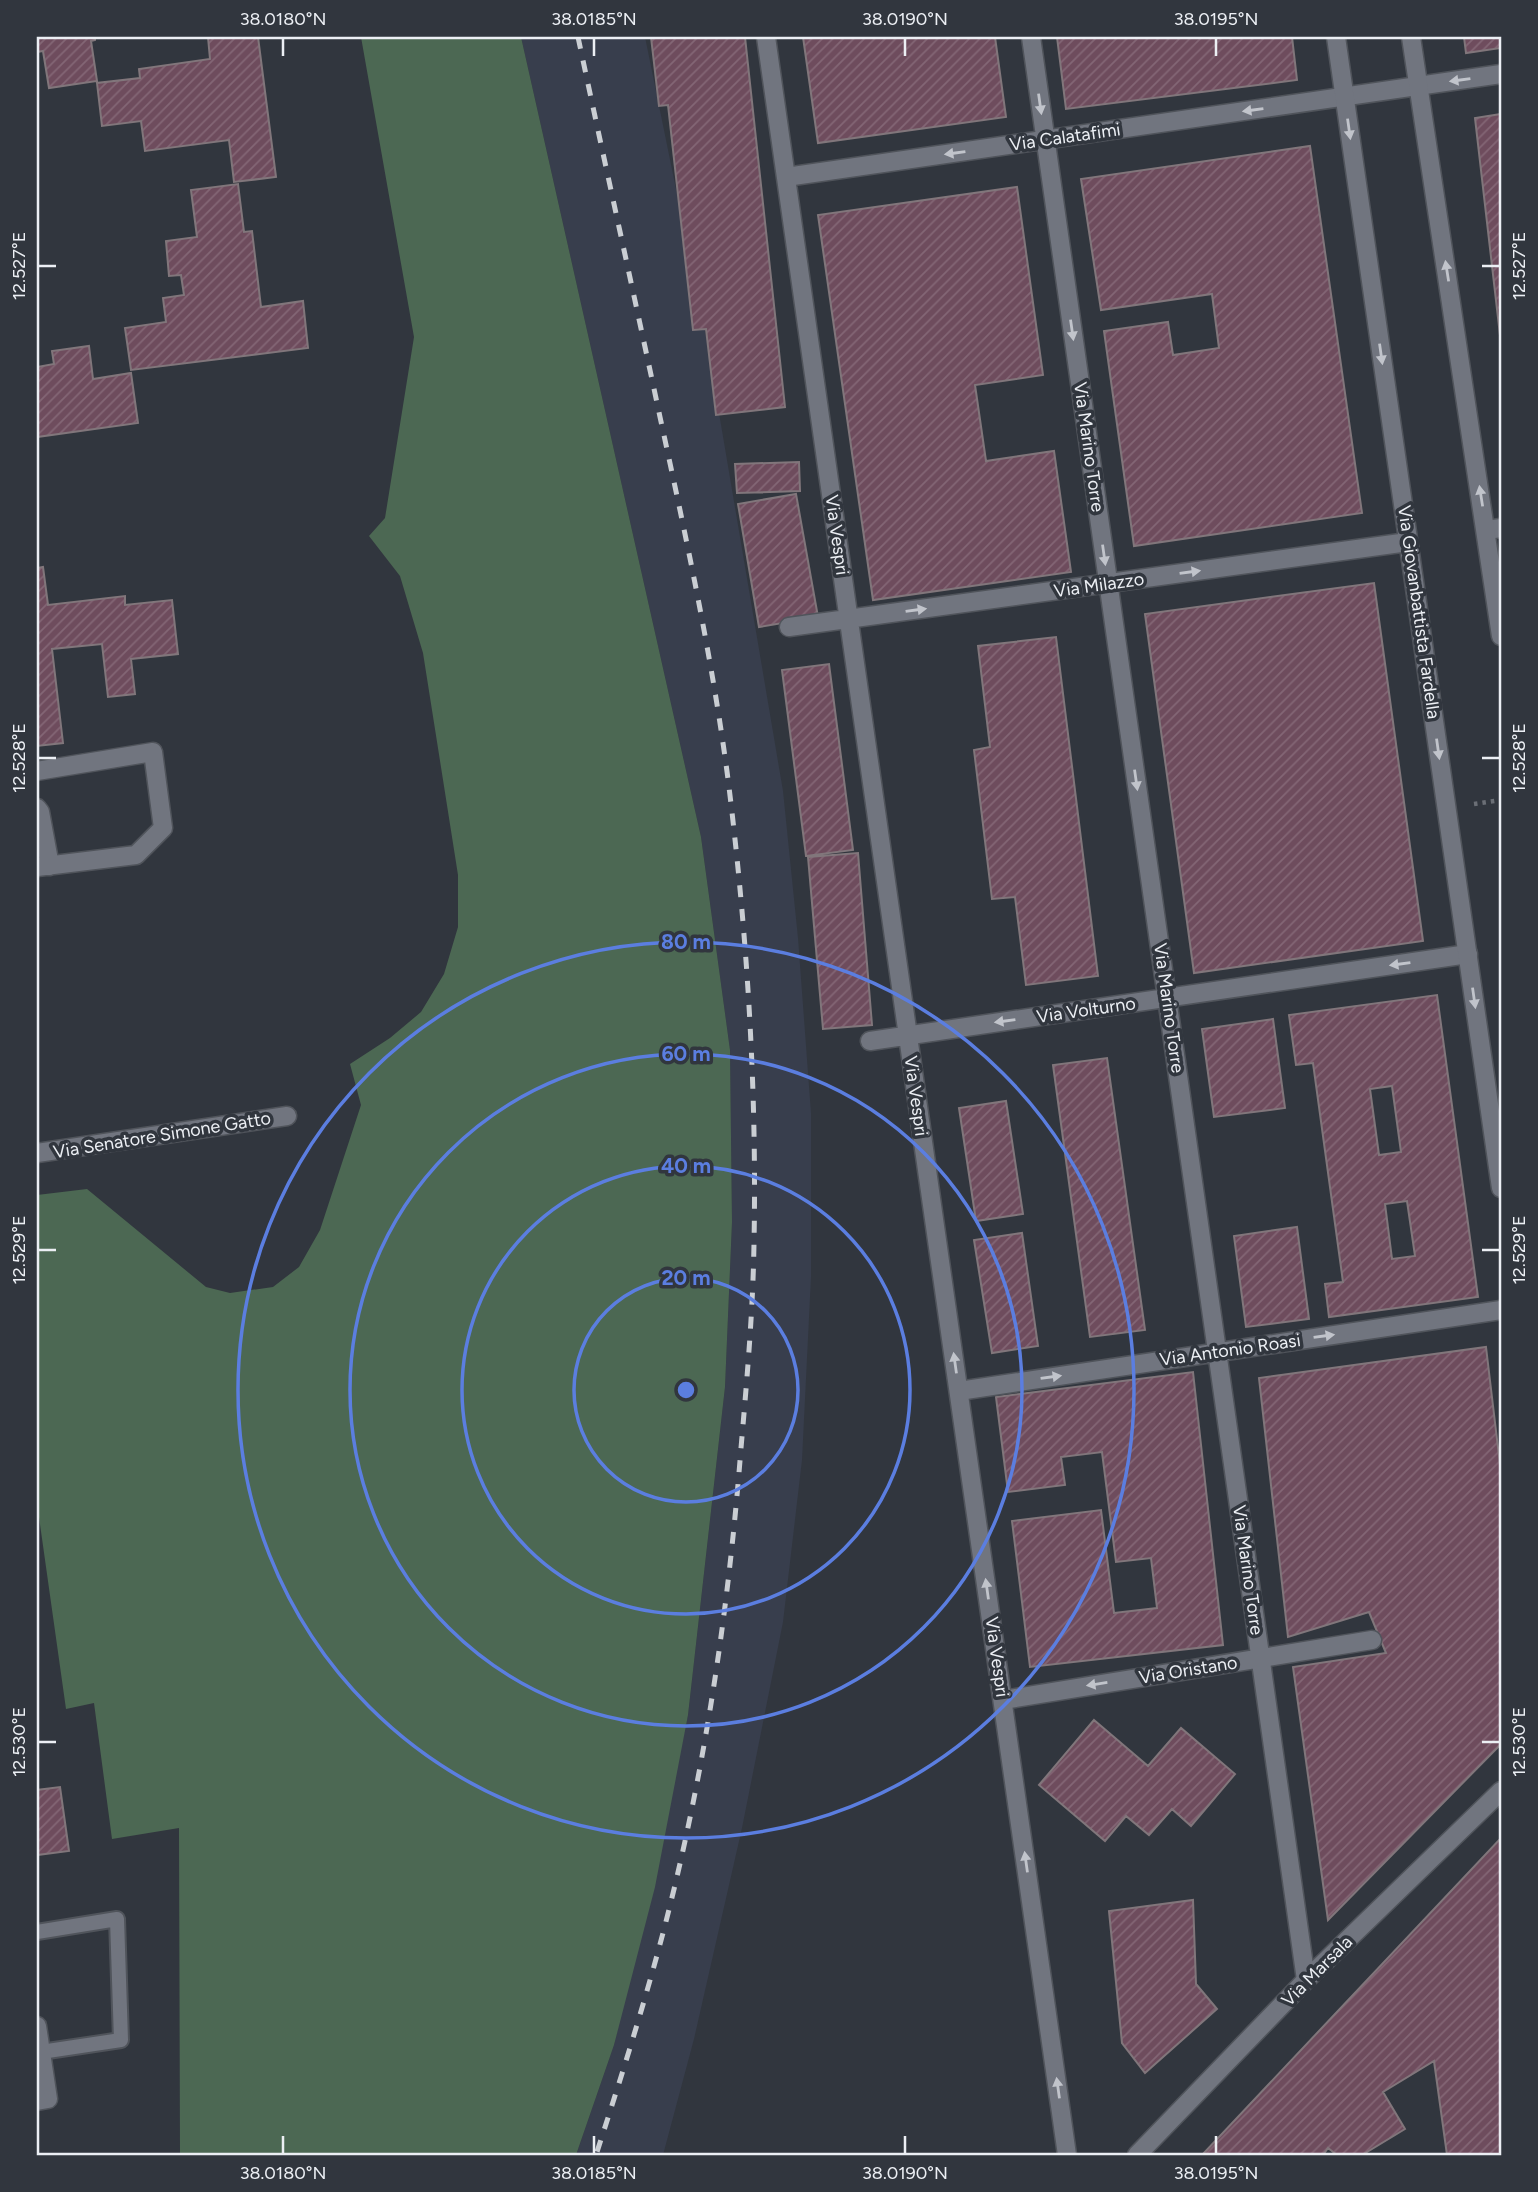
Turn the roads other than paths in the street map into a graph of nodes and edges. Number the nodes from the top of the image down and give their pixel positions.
1 (766, 37) edge
2 (1031, 37) edge
3 (1336, 37) edge
4 (1411, 37) edge
5 (1501, 74) edge
6 (1418, 86) junction
7 (1344, 97) junction
8 (1045, 140) junction
9 (786, 177) junction
10 (1494, 529) edge
11 (1409, 542) junction
12 (1108, 584) junction
13 (849, 619) junction
14 (789, 627) dead end
15 (1501, 636) edge
16 (37, 771) edge
17 (37, 807) edge
18 (43, 867) edge
19 (1468, 954) junction
20 (1167, 998) junction
21 (908, 1035) junction
22 (870, 1041) dead end
23 (287, 1116) dead end
24 (37, 1153) edge
25 (1501, 1188) edge
26 (1501, 1310) edge
27 (1217, 1352) junction
28 (959, 1391) junction
29 (1372, 1640) dead end
30 (1261, 1658) junction
31 (1003, 1700) junction
32 (1501, 1791) edge
33 (37, 1932) edge
34 (1307, 1980) junction
35 (37, 2026) edge
36 (41, 2052) junction
37 (42, 2100) edge
38 (1068, 2155) edge
39 (1137, 2155) edge

1 - 9 street, Via Vespri
2 -> 8 street, Via Marino Torre
3 - 7 street, Via Giovanbattista Fardella
4 - 6 street
5 -> 6 street, Via Calatafimi
6 - 7 street, Via Calatafimi
10 -> 6 street
7 -> 8 street, Via Calatafimi
7 -> 11 street, Via Giovanbattista Fardella
8 -> 9 street, Via Calatafimi
8 -> 12 street, Via Marino Torre
9 - 13 street, Via Vespri
10 - 15 street
12 -> 11 street, Via Milazzo
11 -> 19 street, Via Giovanbattista Fardella
13 -> 12 street, Via Milazzo
12 -> 20 street, Via Marino Torre
13 - 14 street, Via Milazzo
13 - 21 street, Via Vespri
16 - 18 street
17 - 18 street
19 -> 20 street, Via Volturno
19 -> 25 street, Via Giovanbattista Fardella
20 -> 21 street, Via Volturno
20 - 27 street, Via Marino Torre
21 - 22 street, Via Volturno
28 -> 21 street, Via Vespri
23 - 24 street, Via Senatore Simone Gatto
27 -> 26 street, Via Antonio Roasi
28 -> 27 street, Via Antonio Roasi
27 - 30 street, Via Marino Torre
31 -> 28 street, Via Vespri
29 - 30 street, Via Oristano
30 -> 31 street, Via Oristano
30 - 34 street, Via Marino Torre
38 -> 31 street, Via Vespri
32 - 34 street, Via Marsala
33 - 36 lane
34 - 39 street, Via Marsala
35 - 36 street
36 - 37 street

